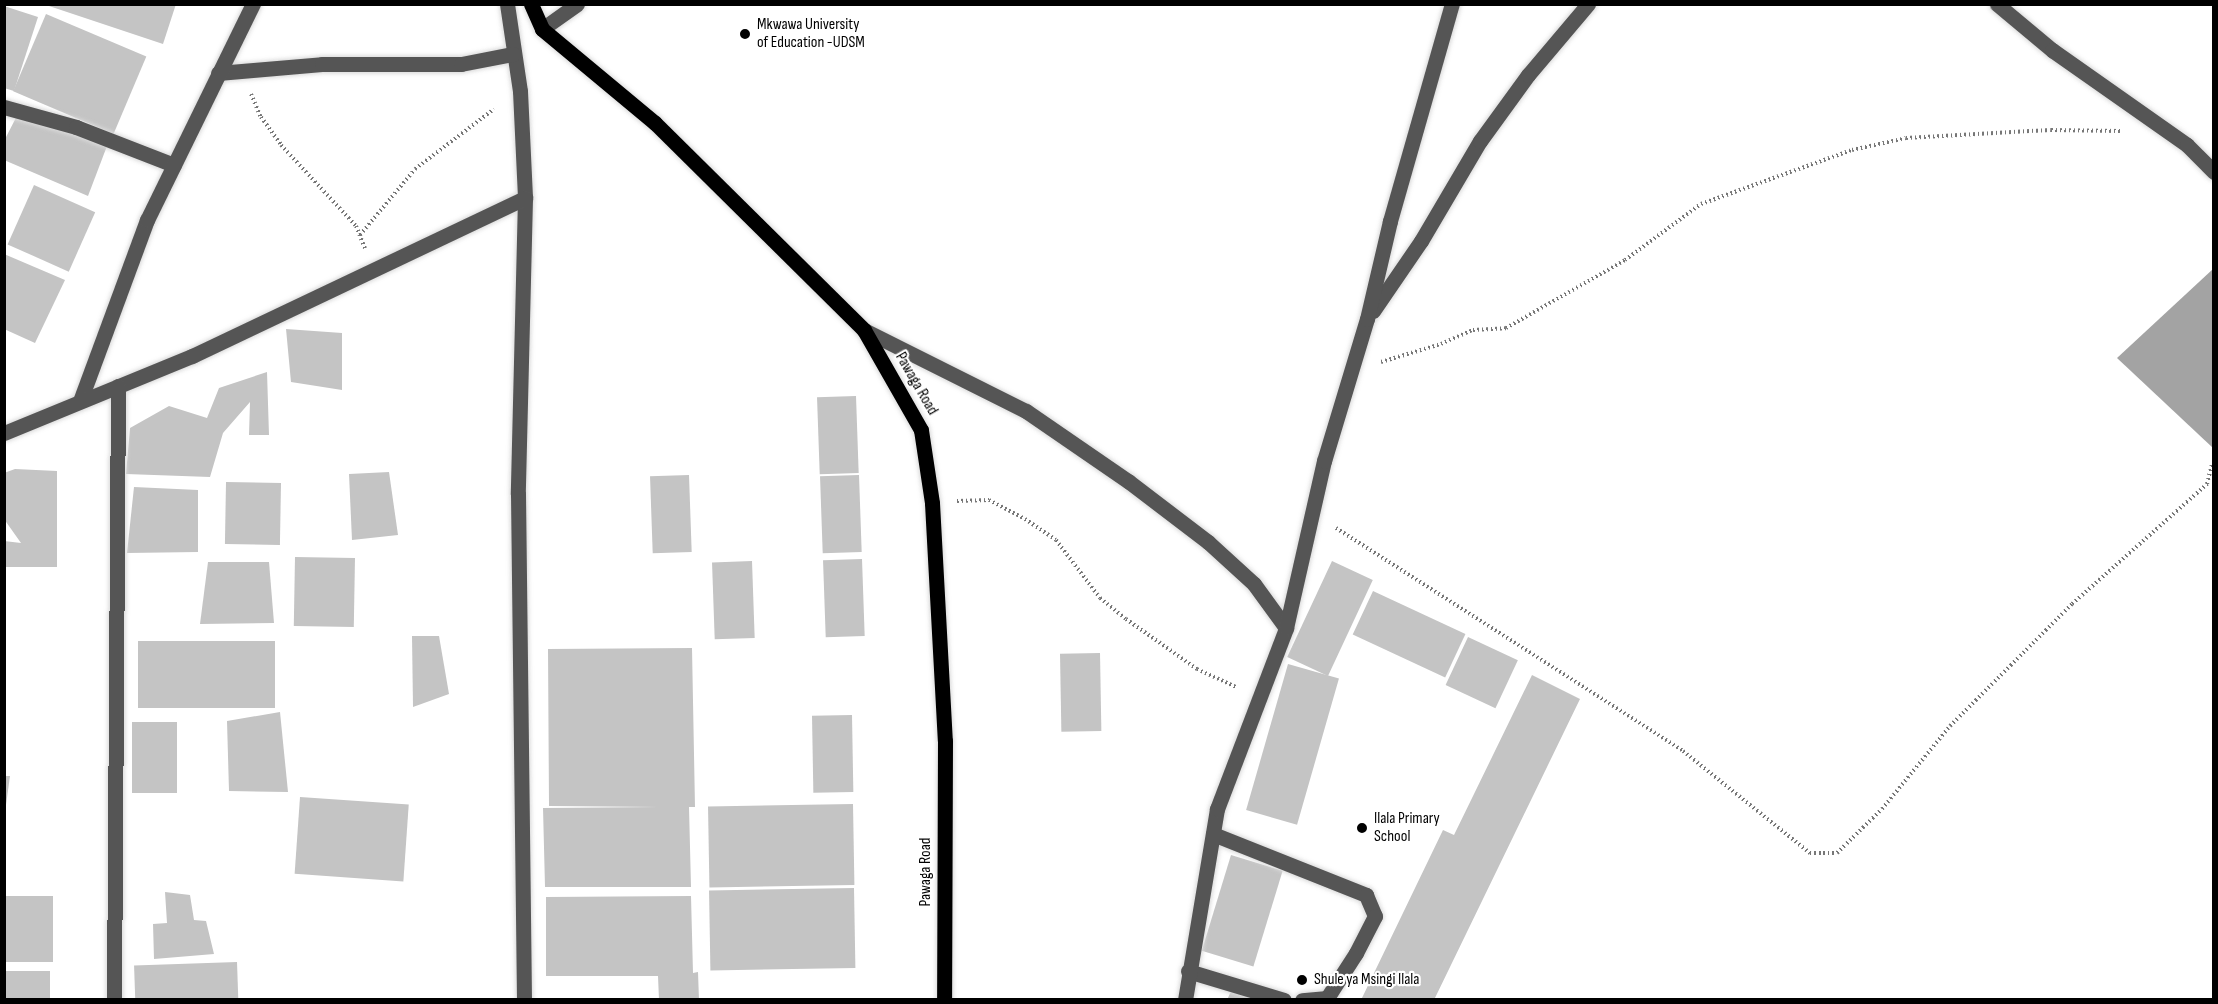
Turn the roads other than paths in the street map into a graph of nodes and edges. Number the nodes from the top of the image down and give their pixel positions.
1 (253, 4) edge
2 (507, 4) edge
3 (531, 4) edge
4 (577, 4) edge
5 (1452, 4) edge
6 (1588, 4) edge
7 (1997, 4) edge
8 (542, 29) junction
9 (513, 54) junction
10 (218, 73) junction
11 (4, 107) edge
12 (174, 165) junction
13 (2214, 172) edge
14 (525, 198) junction
15 (1367, 319) junction
16 (864, 330) junction
17 (118, 386) junction
18 (80, 401) junction
19 (4, 433) edge
20 (1286, 628) junction
21 (1213, 834) junction
22 (1188, 971) junction
23 (114, 999) edge
24 (524, 999) edge
25 (944, 999) edge
26 (1185, 999) edge
27 (1284, 999) edge
28 (1302, 999) edge

1 - 10 street
2 - 9 street
3 - 8 main road, Pawaga Road
4 - 8 street
5 - 15 street
6 - 15 street
7 - 13 street
8 - 16 main road, Pawaga Road
9 - 10 street
9 - 14 street
10 - 12 street
11 - 12 street
12 - 18 street
14 - 17 street
14 - 24 street
15 - 20 street
16 - 20 street
16 - 25 main road, Pawaga Road
17 - 18 street
17 - 23 street
18 - 19 street
20 - 21 street
21 - 22 street
21 - 28 street
22 - 26 street
22 - 27 street

